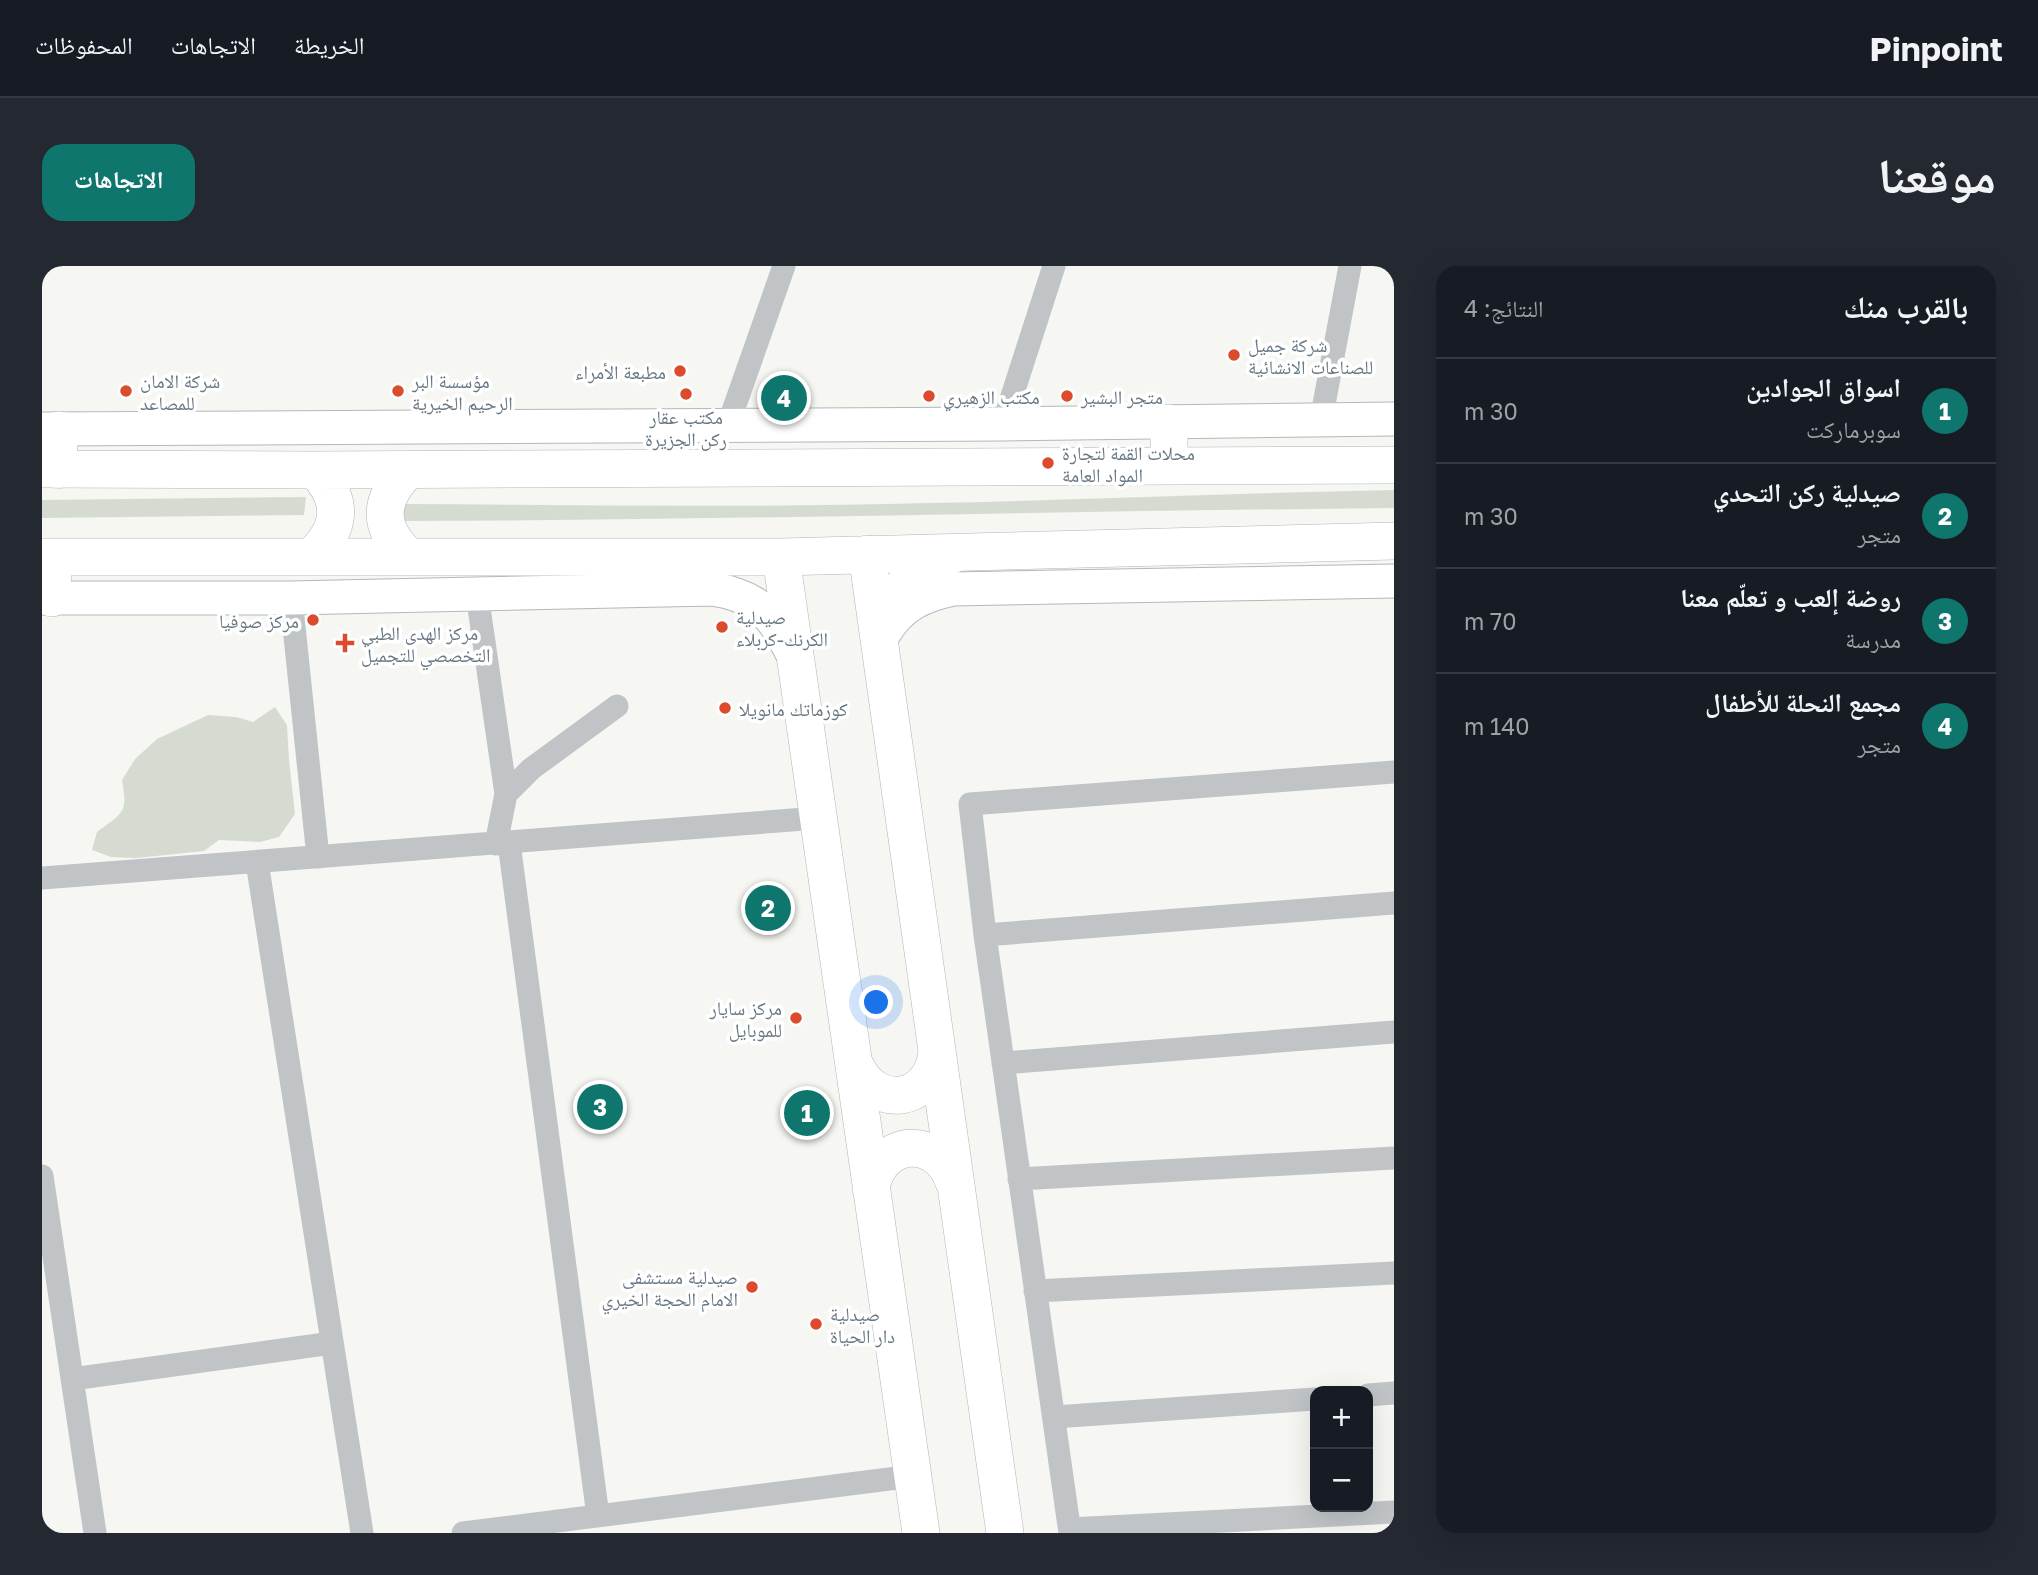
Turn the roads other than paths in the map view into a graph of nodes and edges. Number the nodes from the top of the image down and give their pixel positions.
1 (783, 266) edge
2 (1054, 266) edge
3 (1350, 266) edge
4 (1394, 419) edge
5 (1321, 420) junction
6 (1169, 423) junction
7 (1003, 424) junction
8 (728, 425) junction
9 (50, 429) edge
10 (1394, 465) edge
11 (1169, 466) junction
12 (50, 469) edge
13 (314, 470) junction
14 (408, 470) junction
15 (1394, 541) edge
16 (958, 552) junction
17 (867, 554) junction
18 (312, 556) junction
19 (408, 556) junction
20 (48, 557) edge
21 (686, 557) junction
22 (781, 557) junction
23 (1394, 581) edge
24 (477, 594) junction
25 (47, 598) edge
26 (291, 598) junction
27 (880, 640) junction
28 (795, 658) junction
29 (617, 706) dead end
30 (1394, 772) edge
31 (506, 794) junction
32 (818, 818) junction
33 (502, 843) junction
34 (318, 857) junction
35 (257, 862) junction
36 (42, 878) edge
37 (1394, 903) edge
38 (985, 935) junction
39 (1394, 1032) edge
40 (937, 1051) junction
41 (1003, 1063) junction
42 (855, 1066) junction
43 (1394, 1158) edge
44 (42, 1176) edge
45 (1019, 1179) junction
46 (954, 1182) junction
47 (872, 1188) junction
48 (1394, 1273) edge
49 (1035, 1291) junction
50 (52, 1313) edge
51 (332, 1343) junction
52 (72, 1379) junction
53 (1394, 1393) edge
54 (1373, 1395) edge
55 (1310, 1399) edge
56 (1054, 1417) junction
57 (913, 1476) junction
58 (1394, 1512) edge
59 (598, 1516) junction
60 (1354, 1524) edge
61 (1070, 1531) edge
62 (95, 1533) edge
63 (362, 1533) edge
64 (463, 1533) edge
65 (921, 1533) edge
66 (1005, 1533) edge

1 - 8 street
2 - 7 street
3 - 5 street
4 - 5 street
5 - 6 street
6 - 7 street
6 - 11 main road
7 - 8 street
8 - 9 street
9 - 12 main road
10 - 11 main road
11 - 14 main road
12 - 13 main road
13 - 14 main road
13 - 18 main road
14 - 19 main road
15 - 16 main road
16 - 17 main road
16 - 27 main road
17 - 22 main road
17 - 27 main road
18 - 19 main road
18 - 20 main road
19 - 21 main road
20 - 25 main road
21 - 22 main road
21 - 28 main road
22 - 28 main road
23 - 27 street
24 - 26 street
24 - 28 street
24 - 31 street
25 - 26 street
26 - 34 street
27 - 40 main road
28 - 32 main road
29 - 31 street
30 - 38 street
31 - 33 street
32 - 33 street
32 - 42 main road
33 - 34 street
33 - 59 street
34 - 35 street
35 - 36 street
35 - 51 street
37 - 38 street
38 - 41 street
39 - 41 street
40 - 42 main road
40 - 46 main road
41 - 45 street
42 - 47 main road
43 - 45 street
44 - 50 street
45 - 49 street
46 - 47 main road
46 - 66 main road
47 - 57 main road
48 - 49 street
49 - 56 street
50 - 52 street
51 - 52 street
51 - 63 street
52 - 62 street
53 - 54 street
55 - 56 street
56 - 61 street
57 - 59 street
57 - 65 main road
58 - 60 street
59 - 64 street
60 - 61 street

